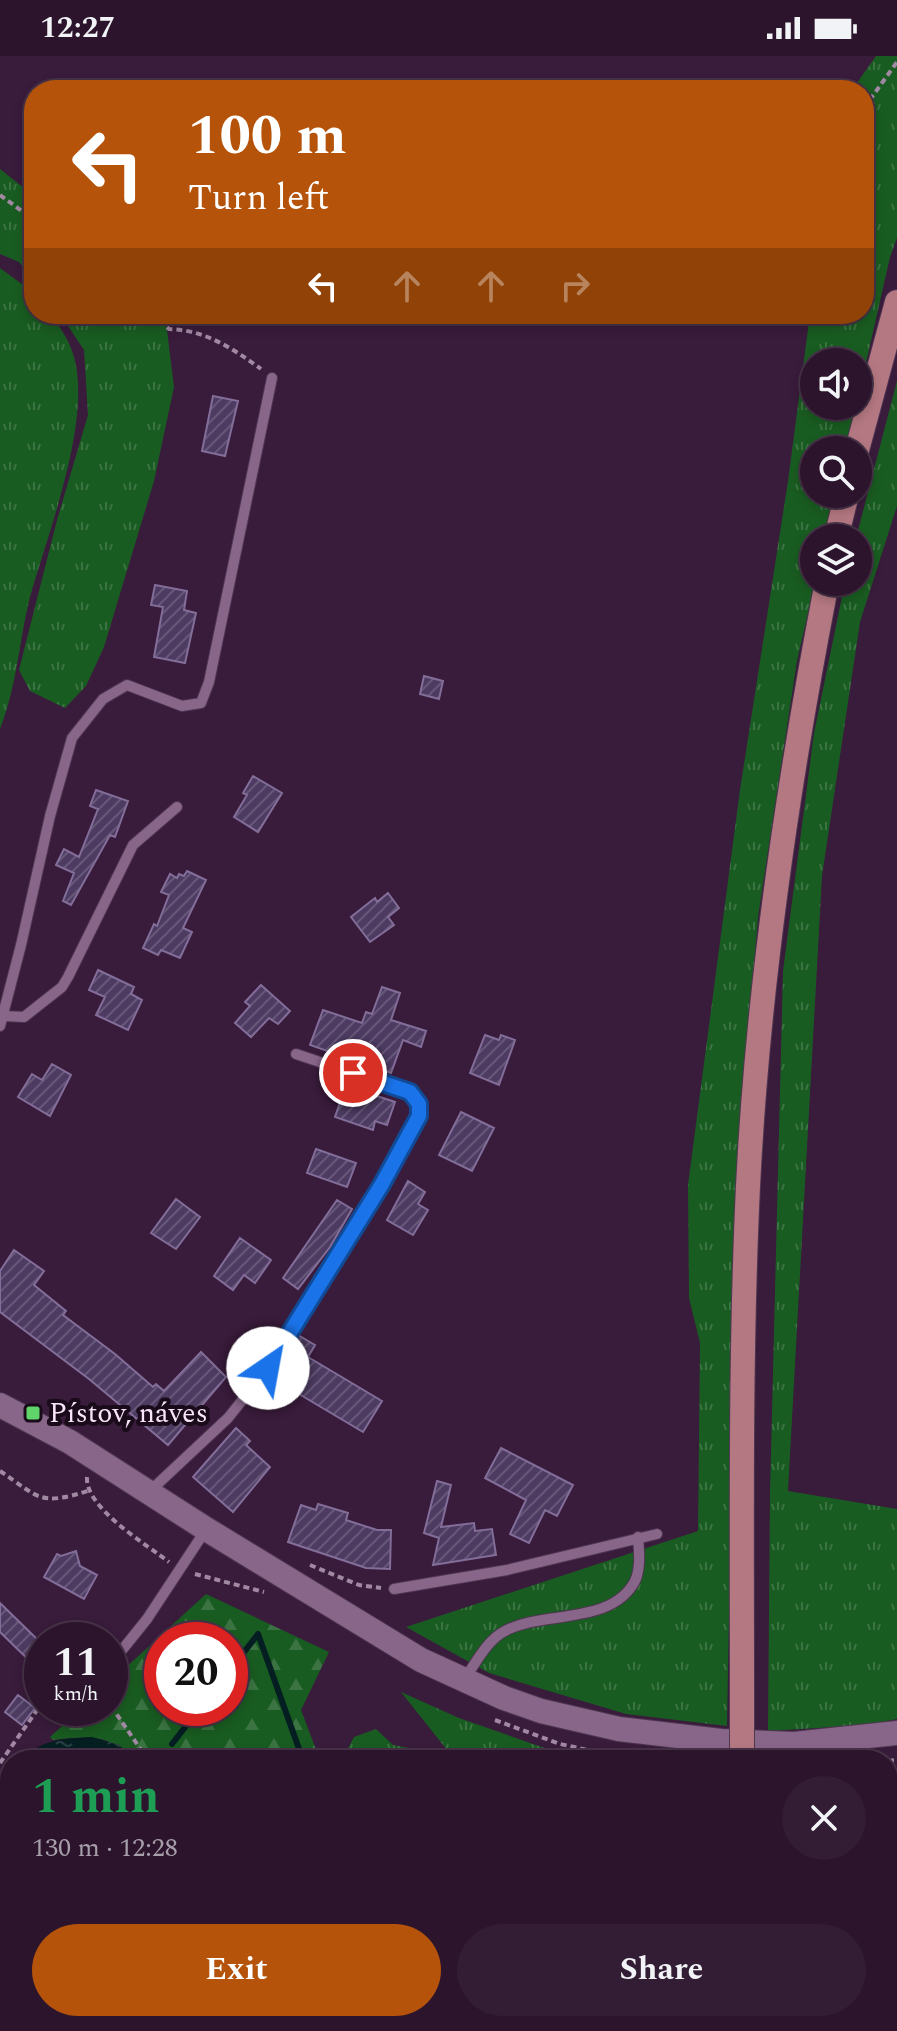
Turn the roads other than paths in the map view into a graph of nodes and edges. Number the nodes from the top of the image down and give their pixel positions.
1 (886, 296) edge
2 (272, 378) road end
3 (860, 436) edge
4 (824, 596) edge
5 (177, 807) dead end
6 (2, 1021) edge
7 (296, 1054) dead end
8 (6, 1413) edge
9 (149, 1492) junction
10 (206, 1529) junction
11 (657, 1534) dead end
12 (638, 1537) junction
13 (394, 1589) dead end
14 (128, 1643) edge
15 (463, 1681) junction
16 (897, 1733) edge
17 (742, 1750) edge

1 - 3 main road
2 - 6 lane
4 - 17 main road, bridge
5 - 6 lane
7 - 9 lane
8 - 9 street
9 - 10 street
10 - 14 lane
10 - 15 street
11 - 12 lane
12 - 13 lane
12 - 15 lane
15 - 16 street

